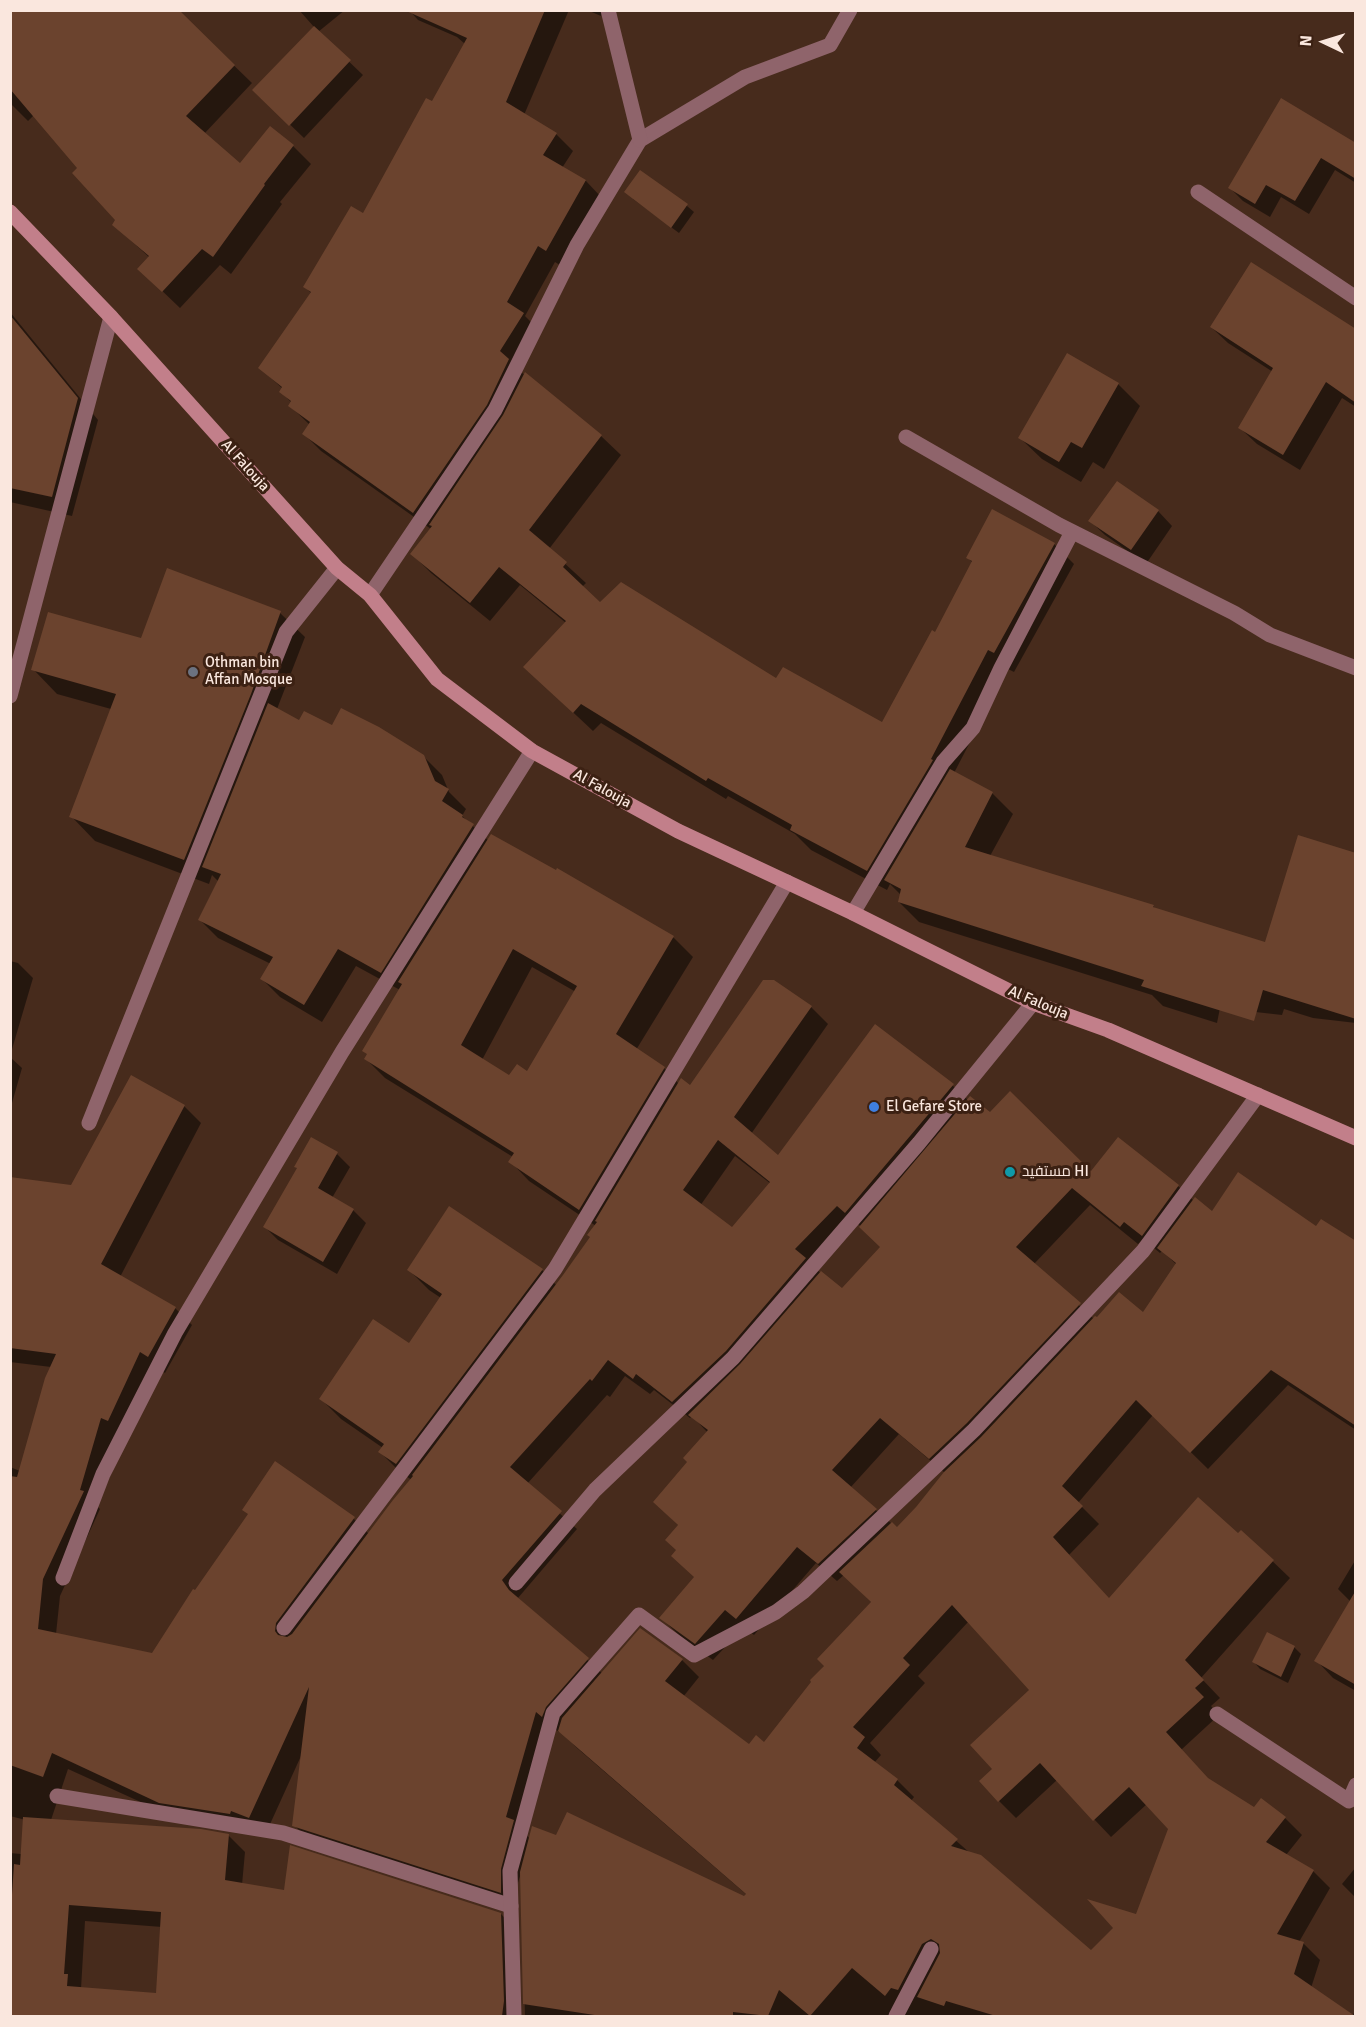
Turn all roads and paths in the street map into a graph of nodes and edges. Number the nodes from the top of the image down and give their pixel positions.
1 (609, 10) edge
2 (850, 10) edge
3 (640, 140) junction
4 (1198, 192) dead end
5 (10, 212) edge
6 (1356, 298) edge
7 (111, 317) junction
8 (906, 437) dead end
9 (1071, 532) junction
10 (337, 568) junction
11 (370, 595) junction
12 (1356, 668) edge
13 (10, 696) edge
14 (532, 751) junction
15 (787, 882) junction
16 (853, 913) junction
17 (1033, 1003) junction
18 (1258, 1095) junction
19 (88, 1123) dead end
20 (1356, 1138) edge
21 (63, 1578) dead end
22 (516, 1583) dead end
23 (284, 1628) dead end
24 (1217, 1714) dead end
25 (1356, 1785) edge
26 (57, 1796) dead end
27 (511, 1906) junction
28 (931, 1949) dead end
29 (514, 2016) edge
30 (896, 2016) edge

1 - 3 street
2 - 3 street
3 - 11 street
4 - 6 street
5 - 7 main road, Al Falouja
7 - 10 main road, Al Falouja
7 - 13 street
8 - 9 street
9 - 12 street
9 - 16 street
10 - 11 main road, Al Falouja
10 - 19 street
11 - 14 main road, Al Falouja
14 - 15 main road, Al Falouja
14 - 21 street
15 - 16 main road, Al Falouja
15 - 23 street
16 - 17 main road, Al Falouja
17 - 18 main road, Al Falouja
17 - 22 street
18 - 20 main road, Al Falouja
18 - 27 street
24 - 25 street
26 - 27 street
27 - 29 street
28 - 30 street

